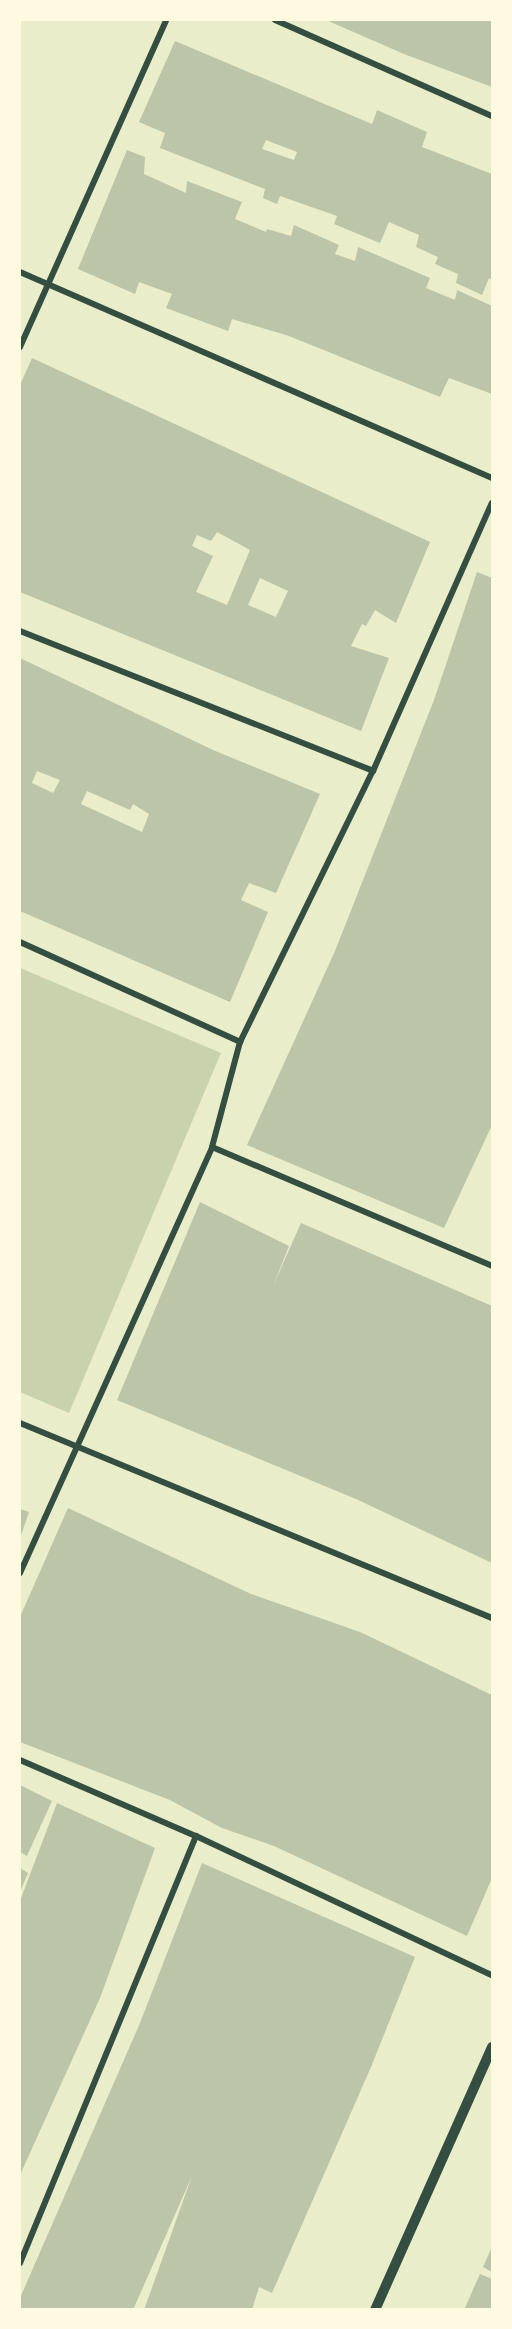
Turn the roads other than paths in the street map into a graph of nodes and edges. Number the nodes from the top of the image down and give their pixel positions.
1 (166, 20) edge
2 (275, 20) edge
3 (492, 116) edge
4 (20, 272) edge
5 (46, 284) junction
6 (20, 347) edge
7 (492, 478) edge
8 (492, 503) edge
9 (20, 631) edge
10 (373, 771) junction
11 (20, 942) edge
12 (240, 1042) junction
13 (212, 1147) junction
14 (492, 1257) edge
15 (491, 1265) edge
16 (20, 1423) edge
17 (78, 1448) junction
18 (20, 1573) edge
19 (492, 1618) edge
20 (20, 1760) edge
21 (196, 1836) junction
22 (492, 1975) edge
23 (492, 2047) edge
24 (20, 2263) edge
25 (375, 2310) edge

1 - 5 street
2 - 3 street
4 - 5 street
5 - 6 street
5 - 7 street
8 - 10 street
9 - 10 street
10 - 12 street
11 - 12 street
12 - 13 street
13 - 15 street
13 - 17 street
14 - 15 street
16 - 17 street
17 - 18 street
17 - 19 street
20 - 21 street
21 - 22 street
21 - 24 street
23 - 25 street

